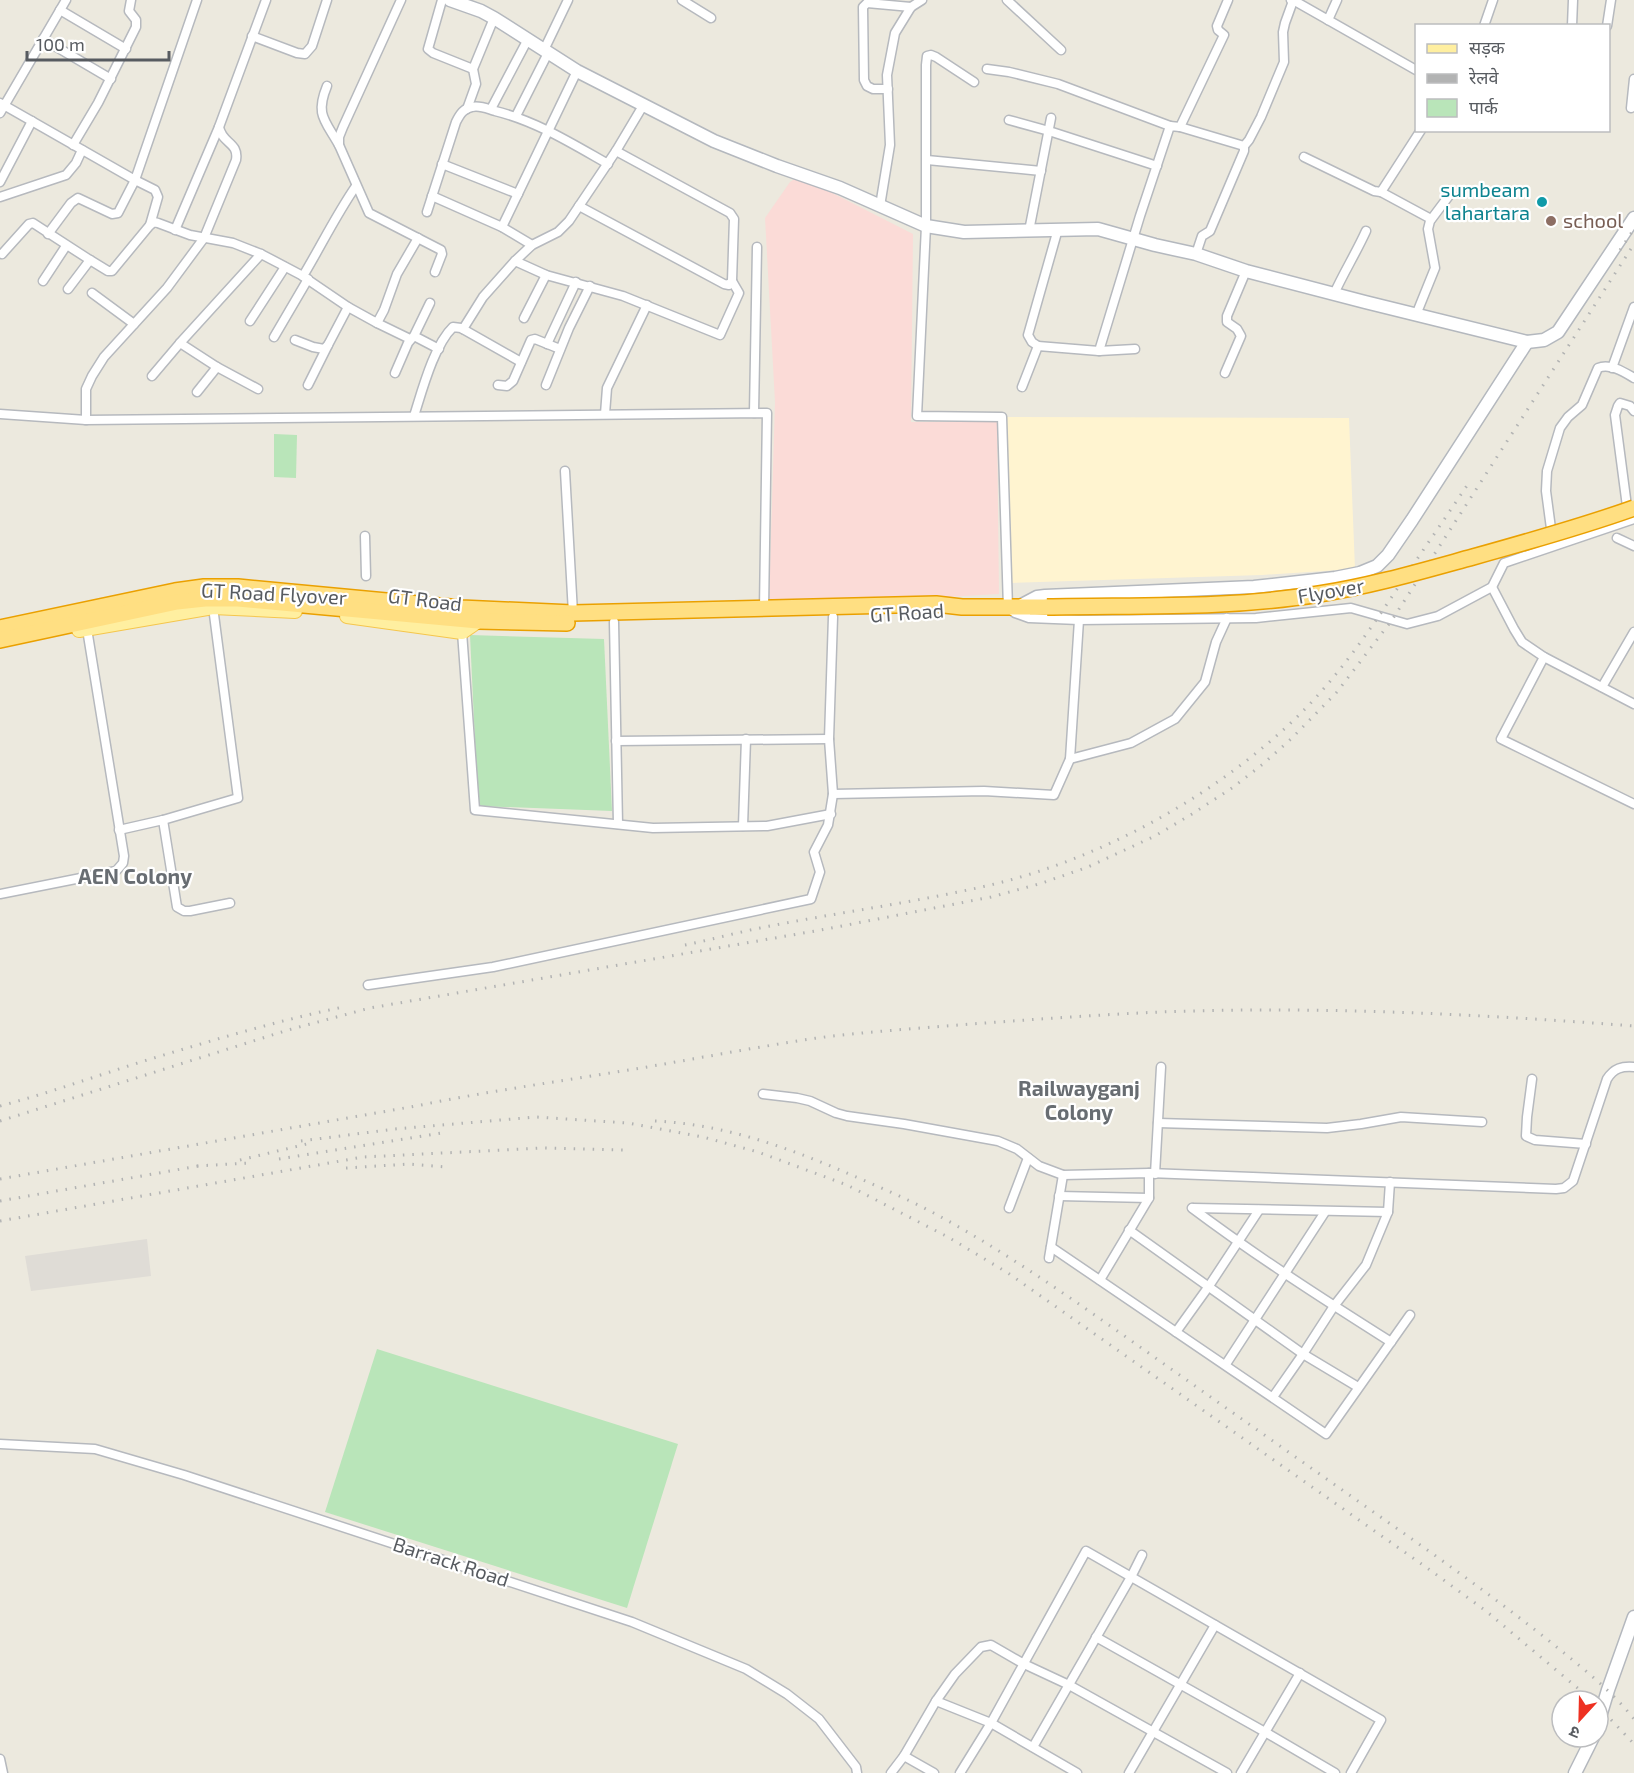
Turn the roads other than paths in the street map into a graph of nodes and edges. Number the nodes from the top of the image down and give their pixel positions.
1 (66, 0) edge
2 (131, 0) edge
3 (196, 0) edge
4 (266, 0) edge
5 (327, 0) edge
6 (401, 0) edge
7 (442, 0) edge
8 (450, 0) edge
9 (568, 0) edge
10 (682, 0) edge
11 (922, 0) edge
12 (1007, 0) edge
13 (1228, 0) edge
14 (1293, 0) edge
15 (1337, 0) edge
16 (1493, 0) edge
17 (1573, 0) edge
18 (1611, 0) edge
19 (468, 3) edge
20 (911, 7) junction
21 (60, 10) junction
22 (494, 18) junction
23 (711, 18) dead end
24 (1328, 20) junction
25 (1485, 24) edge
26 (1572, 24) edge
27 (1607, 24) edge
28 (252, 36) junction
29 (43, 39) junction
30 (528, 39) junction
31 (126, 49) junction
32 (1061, 50) dead end
33 (546, 52) junction
34 (473, 69) junction
35 (987, 69) dead end
36 (1415, 69) edge
37 (577, 71) junction
38 (111, 79) junction
39 (1634, 79) edge
40 (974, 82) dead end
41 (327, 86) dead end
42 (888, 89) junction
43 (644, 104) junction
44 (2, 107) edge
45 (1631, 108) dead end
46 (467, 109) junction
47 (491, 109) junction
48 (516, 116) junction
49 (1051, 118) dead end
50 (1009, 120) dead end
51 (32, 121) junction
52 (1170, 126) junction
53 (219, 127) junction
54 (1180, 127) junction
55 (549, 130) junction
56 (1049, 130) junction
57 (1420, 132) edge
58 (73, 145) junction
59 (339, 145) junction
60 (1244, 146) junction
61 (82, 150) junction
62 (616, 152) junction
63 (1304, 157) dead end
64 (927, 160) junction
65 (442, 164) junction
66 (608, 164) junction
67 (1157, 166) junction
68 (1041, 171) junction
69 (135, 180) junction
70 (0, 182) edge
71 (356, 186) junction
72 (1381, 192) junction
73 (1451, 193) dead end
74 (518, 194) junction
75 (432, 196) junction
76 (0, 197) edge
77 (579, 206) junction
78 (880, 207) junction
79 (427, 212) dead end
80 (1634, 218) edge
81 (1431, 219) junction
82 (150, 225) junction
83 (926, 226) junction
84 (502, 227) junction
85 (1058, 229) junction
86 (175, 230) junction
87 (1029, 231) junction
88 (1366, 231) dead end
89 (48, 234) junction
90 (204, 238) junction
91 (418, 238) junction
92 (1133, 239) junction
93 (532, 245) junction
94 (66, 246) junction
95 (757, 248) dead end
96 (2, 254) dead end
97 (261, 254) junction
98 (1196, 254) junction
99 (90, 260) junction
100 (515, 261) junction
101 (285, 267) junction
102 (1246, 271) junction
103 (435, 272) dead end
104 (546, 275) junction
105 (305, 278) junction
106 (43, 281) dead end
107 (732, 281) junction
108 (576, 282) junction
109 (590, 286) junction
110 (68, 290) dead end
111 (92, 293) dead end
112 (1334, 294) junction
113 (430, 303) dead end
114 (647, 305) junction
115 (348, 307) junction
116 (1634, 307) edge
117 (1416, 315) junction
118 (524, 318) dead end
119 (250, 321) dead end
120 (377, 323) junction
121 (134, 324) junction
122 (464, 329) junction
123 (274, 337) dead end
124 (412, 338) junction
125 (296, 340) dead end
126 (1527, 342) junction
127 (180, 343) junction
128 (547, 344) junction
129 (328, 345) junction
130 (1038, 346) junction
131 (439, 349) junction
132 (561, 349) junction
133 (1136, 349) dead end
134 (1100, 351) junction
135 (521, 362) junction
136 (217, 367) junction
137 (1612, 368) junction
138 (1225, 373) dead end
139 (395, 374) dead end
140 (152, 376) dead end
141 (1634, 378) edge
142 (308, 385) dead end
143 (498, 385) dead end
144 (546, 385) dead end
145 (1022, 387) dead end
146 (258, 389) dead end
147 (197, 392) dead end
148 (1634, 411) edge
149 (754, 412) junction
150 (0, 414) edge
151 (605, 414) junction
152 (414, 416) junction
153 (86, 420) junction
154 (565, 471) dead end
155 (1632, 516) edge
156 (365, 536) dead end
157 (1617, 538) dead end
158 (1634, 546) edge
159 (1553, 547) junction
160 (366, 576) dead end
161 (1324, 579) junction
162 (1492, 588) junction
163 (213, 607) junction
164 (962, 608) junction
165 (1012, 608) junction
166 (764, 609) junction
167 (1327, 610) junction
168 (479, 614) junction
169 (833, 617) junction
170 (573, 618) junction
171 (1227, 618) junction
172 (460, 619) junction
173 (1079, 620) junction
174 (614, 622) junction
175 (0, 627) edge
176 (87, 629) junction
177 (1634, 632) edge
178 (0, 640) edge
179 (0, 647) edge
180 (1544, 657) junction
181 (1602, 687) junction
182 (1634, 704) edge
183 (746, 739) junction
184 (829, 739) junction
185 (616, 741) junction
186 (1070, 759) junction
187 (832, 794) junction
188 (1634, 804) edge
189 (831, 814) junction
190 (163, 820) junction
191 (618, 824) junction
192 (743, 826) junction
193 (119, 830) junction
194 (0, 894) edge
195 (230, 903) dead end
196 (368, 985) dead end
197 (1161, 1067) dead end
198 (1634, 1067) edge
199 (1532, 1079) dead end
200 (762, 1094) dead end
201 (1482, 1122) dead end
202 (1158, 1123) junction
203 (1586, 1144) junction
204 (1028, 1158) junction
205 (1152, 1173) junction
206 (1063, 1175) junction
207 (1390, 1182) junction
208 (1059, 1196) junction
209 (1149, 1198) junction
210 (1009, 1208) dead end
211 (1259, 1210) junction
212 (1325, 1212) junction
213 (1388, 1212) junction
214 (1129, 1230) junction
215 (1238, 1242) junction
216 (1051, 1247) junction
217 (1049, 1258) dead end
218 (1286, 1275) junction
219 (1100, 1280) junction
220 (1209, 1286) junction
221 (1334, 1306) junction
222 (1410, 1315) dead end
223 (1254, 1320) junction
224 (1176, 1332) junction
225 (1391, 1342) junction
226 (1303, 1354) junction
227 (1226, 1364) junction
228 (1358, 1388) junction
229 (1273, 1397) junction
230 (0, 1444) edge
231 (1142, 1555) dead end
232 (1131, 1577) junction
233 (1634, 1617) edge
234 (1215, 1625) junction
235 (1096, 1637) junction
236 (1024, 1664) junction
237 (1300, 1673) junction
238 (1070, 1685) junction
239 (1179, 1685) junction
240 (1608, 1689) edge
241 (936, 1701) junction
242 (991, 1723) junction
243 (1152, 1732) junction
244 (1265, 1732) junction
245 (1033, 1747) junction
246 (1587, 1749) edge
247 (904, 1756) junction
248 (0, 1759) edge
249 (3, 1773) edge
250 (857, 1773) edge
251 (891, 1773) edge
252 (934, 1773) edge
253 (960, 1773) edge
254 (1077, 1773) edge
255 (1129, 1773) edge
256 (1227, 1773) edge
257 (1241, 1773) edge
258 (1335, 1773) edge
259 (1351, 1773) edge
260 (1575, 1773) edge

1 - 21 street
2 - 31 street
3 - 69 street
4 - 28 street
5 - 28 street
6 - 59 street
7 - 34 street
8 - 19 street
9 - 33 street
10 - 23 street
11 - 20 street
12 - 32 street
13 - 54 street
14 - 24 street
14 - 60 street
15 - 24 street
16 - 25 street
17 - 26 street
18 - 27 street
19 - 22 street
20 - 42 street
20 - 42 street
21 - 29 street
21 - 31 street
22 - 30 street
22 - 34 street
24 - 36 street
28 - 53 street
29 - 38 street
29 - 44 street
30 - 33 street
30 - 47 street
31 - 38 street
33 - 37 street
33 - 48 street
34 - 46 street
35 - 52 street
37 - 43 street
37 - 55 street
38 - 58 street
39 - 45 street
40 - 64 street
41 - 59 street
42 - 78 street
43 - 62 street
43 - 78 street
44 - 51 street
46 - 47 street
46 - 65 street
47 - 48 street
48 - 55 street
49 - 56 street
50 - 56 street
51 - 58 street
51 - 70 street
52 - 54 street
52 - 67 street
53 - 86 street
53 - 90 street
54 - 60 street
55 - 66 street
55 - 74 street
56 - 67 street
56 - 68 street
57 - 72 street
58 - 61 street
59 - 71 street
60 - 98 street
61 - 69 street
61 - 76 street
62 - 66 street
62 - 107 street
63 - 72 street
64 - 68 street
64 - 83 street
65 - 74 street
65 - 75 street
66 - 77 street
67 - 92 street
68 - 87 street
69 - 82 street
69 - 89 street
71 - 91 street
71 - 105 street
72 - 81 street
73 - 81 street
74 - 84 street
75 - 79 street
75 - 84 street
77 - 93 street
77 - 107 street
78 - 83 street
80 - 126 street
81 - 117 street
82 - 86 street
82 - 99 street
83 - 87 street
83 - 165 street
84 - 93 street
85 - 87 street
85 - 92 street
85 - 130 street
86 - 90 street
88 - 112 street
89 - 94 street
89 - 96 street
90 - 97 street
90 - 121 street
91 - 103 street
91 - 120 street
92 - 98 street
92 - 134 street
93 - 100 street
94 - 99 street
94 - 106 street
95 - 149 street
97 - 101 street
97 - 127 street
98 - 102 street
99 - 110 street
100 - 104 street
100 - 122 street
101 - 105 street
101 - 119 street
102 - 112 street
102 - 138 street
104 - 108 street
104 - 118 street
105 - 115 street
105 - 123 street
107 - 114 street
108 - 109 street
108 - 128 street
109 - 114 street
109 - 132 street
111 - 121 street
112 - 117 street
113 - 124 street
114 - 151 street
115 - 120 street
115 - 129 street
116 - 137 street
117 - 126 street
120 - 124 street
121 - 153 street
122 - 131 street
122 - 135 street
124 - 131 street
124 - 139 street
125 - 129 street
126 - 161 street
127 - 136 street
127 - 140 street
128 - 132 street
128 - 135 street
129 - 142 street
130 - 134 street
130 - 145 street
131 - 152 street
132 - 144 street
133 - 134 street
135 - 143 street
136 - 146 street
136 - 147 street
137 - 141 street
137 - 159 street
148 - 155 street
149 - 151 street
149 - 166 street
150 - 153 street
151 - 152 street
152 - 153 street
154 - 170 street
155 - 159 street
155 - 165 highway, Flyover, bridge
156 - 160 street
157 - 158 street
159 - 162 street
161 - 165 street
161 - 167 street
162 - 167 street
162 - 180 street
163 - 172 main road, GT Road
163 - 176 main road, GT Road
163 - 190 street
164 - 165 highway, Flyover
164 - 166 highway, GT Road
164 - 169 highway, GT Road
165 - 173 street
166 - 170 highway, GT Road
167 - 171 street
168 - 170 highway, GT Road
168 - 172 highway, GT Road Flyover
168 - 172 main road, GT Road
168 - 175 main road, GT Road
169 - 174 highway, GT Road
169 - 184 street
170 - 174 highway, GT Road
171 - 173 street
171 - 186 street
172 - 175 highway, GT Road Flyover
172 - 178 highway, GT Road Flyover
172 - 191 street
173 - 186 street
174 - 185 street
176 - 179 main road, GT Road
176 - 193 street
177 - 181 street
180 - 181 street
180 - 188 street
181 - 182 street
183 - 184 street
183 - 185 street
183 - 192 street
184 - 187 street
185 - 191 street
186 - 187 street
187 - 189 street
189 - 192 street
189 - 196 street
190 - 193 street
190 - 195 street
191 - 192 street
193 - 194 street
197 - 202 street
198 - 203 street
199 - 203 street
200 - 204 street
201 - 202 street
202 - 205 street
203 - 207 street
204 - 206 street
204 - 210 street
205 - 206 street
205 - 207 street
205 - 209 street
206 - 208 street
207 - 213 street
208 - 209 street
208 - 216 street
209 - 214 street
211 - 212 street
211 - 215 street
211 - 215 street
212 - 213 street
212 - 218 street
213 - 221 street
214 - 219 street
214 - 220 street
215 - 218 street
215 - 220 street
216 - 217 street
216 - 219 street
218 - 221 street
218 - 223 street
219 - 224 street
220 - 223 street
220 - 224 street
221 - 225 street
221 - 226 street
222 - 225 street
223 - 226 street
223 - 227 street
224 - 227 street
225 - 228 street
226 - 228 street
226 - 229 street
227 - 229 street
228 - 229 street
230 - 250 street, Barrack Road
231 - 232 street
232 - 234 street
232 - 235 street
232 - 236 street
233 - 240 street
234 - 237 street
234 - 239 street
235 - 238 street
235 - 239 street
236 - 238 street
236 - 241 street
236 - 242 street
237 - 244 street
237 - 259 street
238 - 243 street
238 - 245 street
239 - 243 street
239 - 244 street
241 - 242 street
241 - 247 street
242 - 245 street
242 - 253 street
243 - 255 street
243 - 256 street
244 - 257 street
244 - 258 street
245 - 254 street
246 - 260 street
247 - 251 street
247 - 252 street
248 - 249 street

